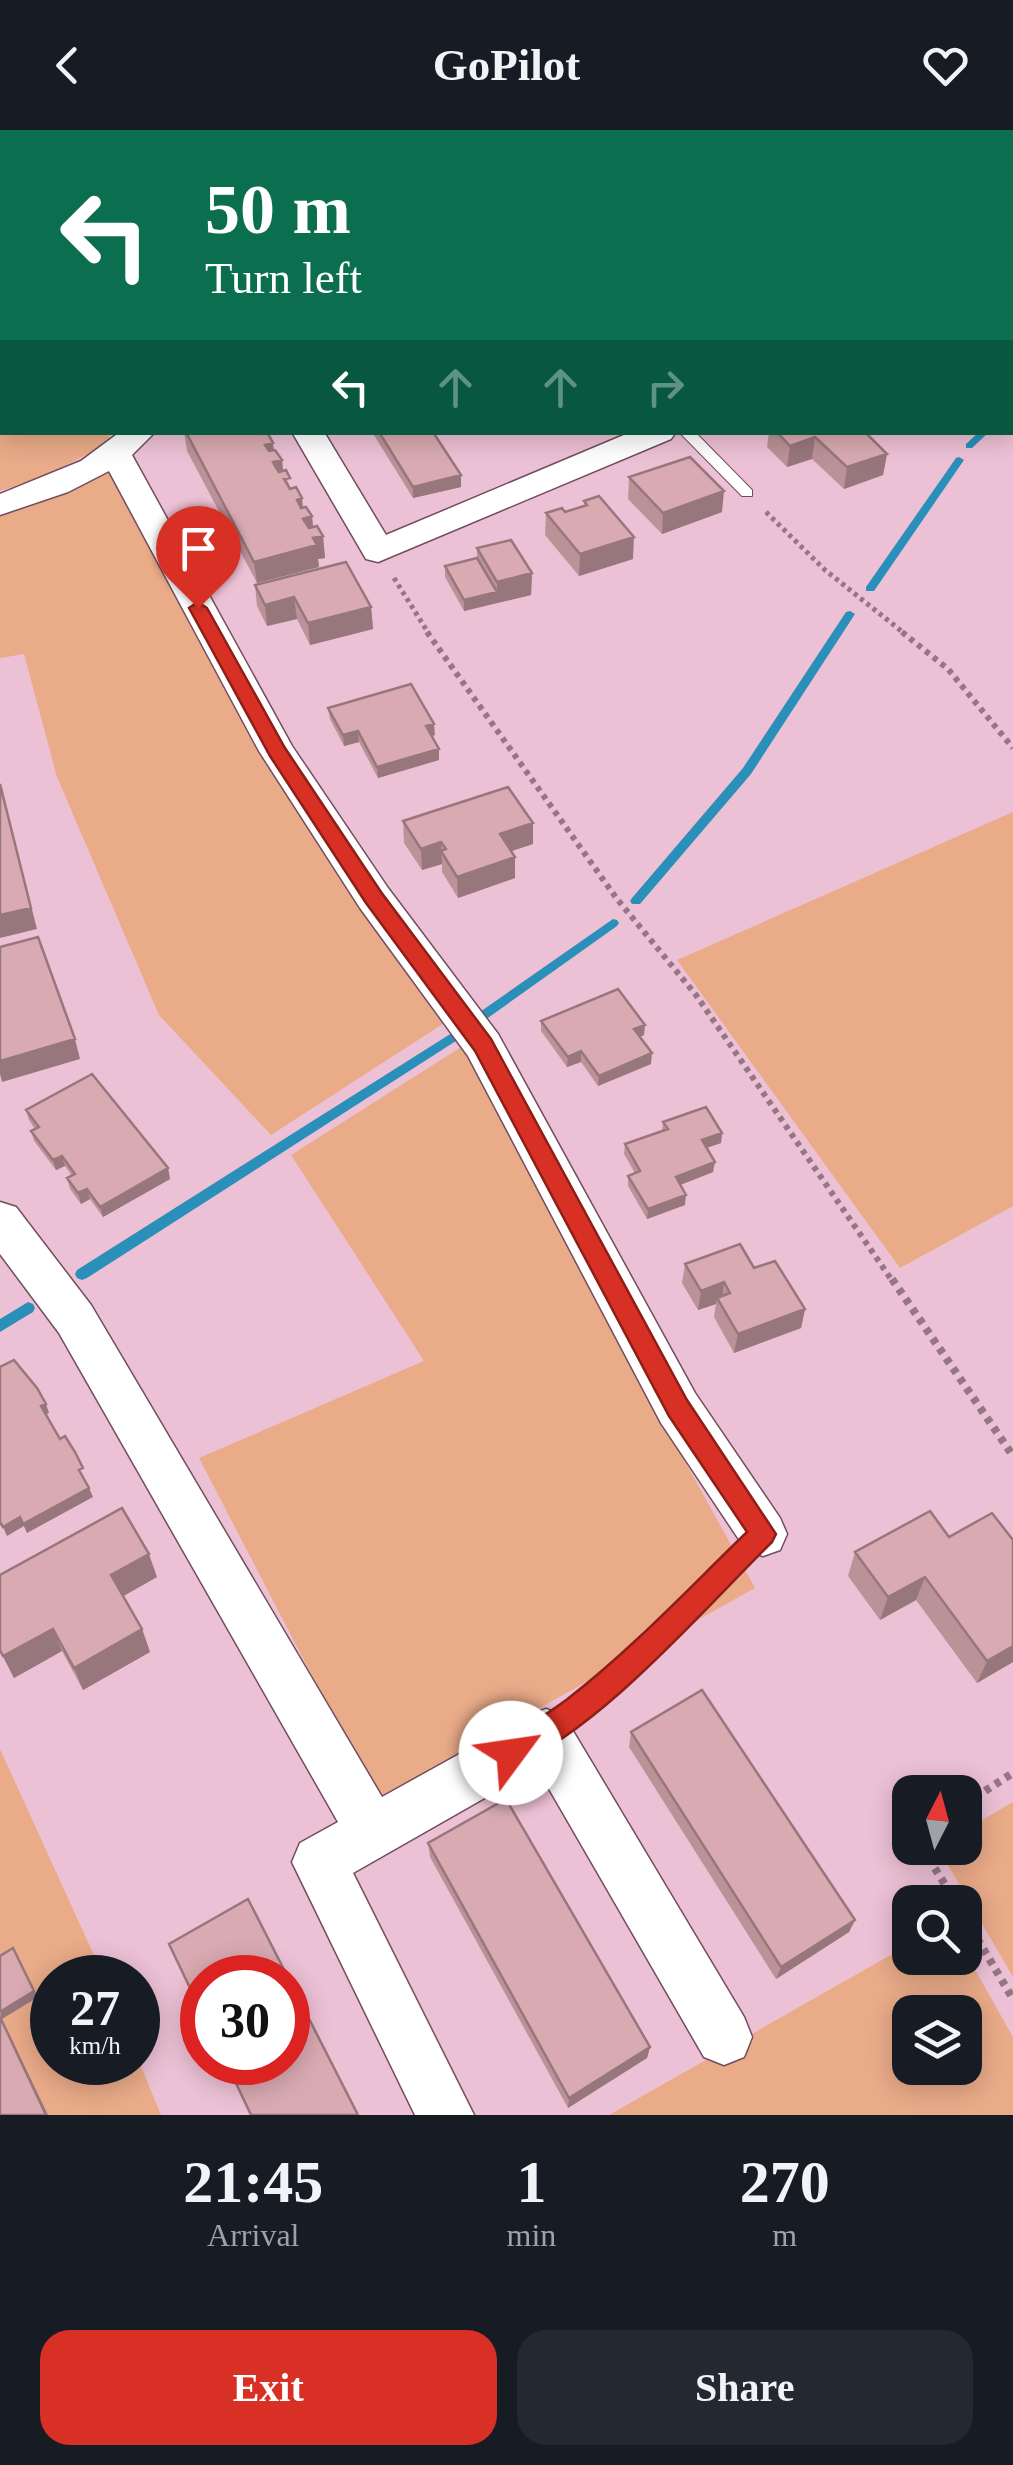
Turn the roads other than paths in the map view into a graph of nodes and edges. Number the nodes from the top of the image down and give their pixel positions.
1 (310, 435) edge
2 (653, 435) edge
3 (689, 435) edge
4 (128, 444) edge
5 (747, 493) road end
6 (0, 505) edge
7 (0, 1220) edge
8 (763, 1534) joint
9 (546, 1734) junction
10 (372, 1830) junction
11 (724, 2037) dead end
12 (445, 2115) edge

1 - 2 street
3 - 5 lane
4 - 6 street
4 - 8 street
7 - 10 street
8 - 9 lane
9 - 10 street
9 - 11 street
10 - 12 street

